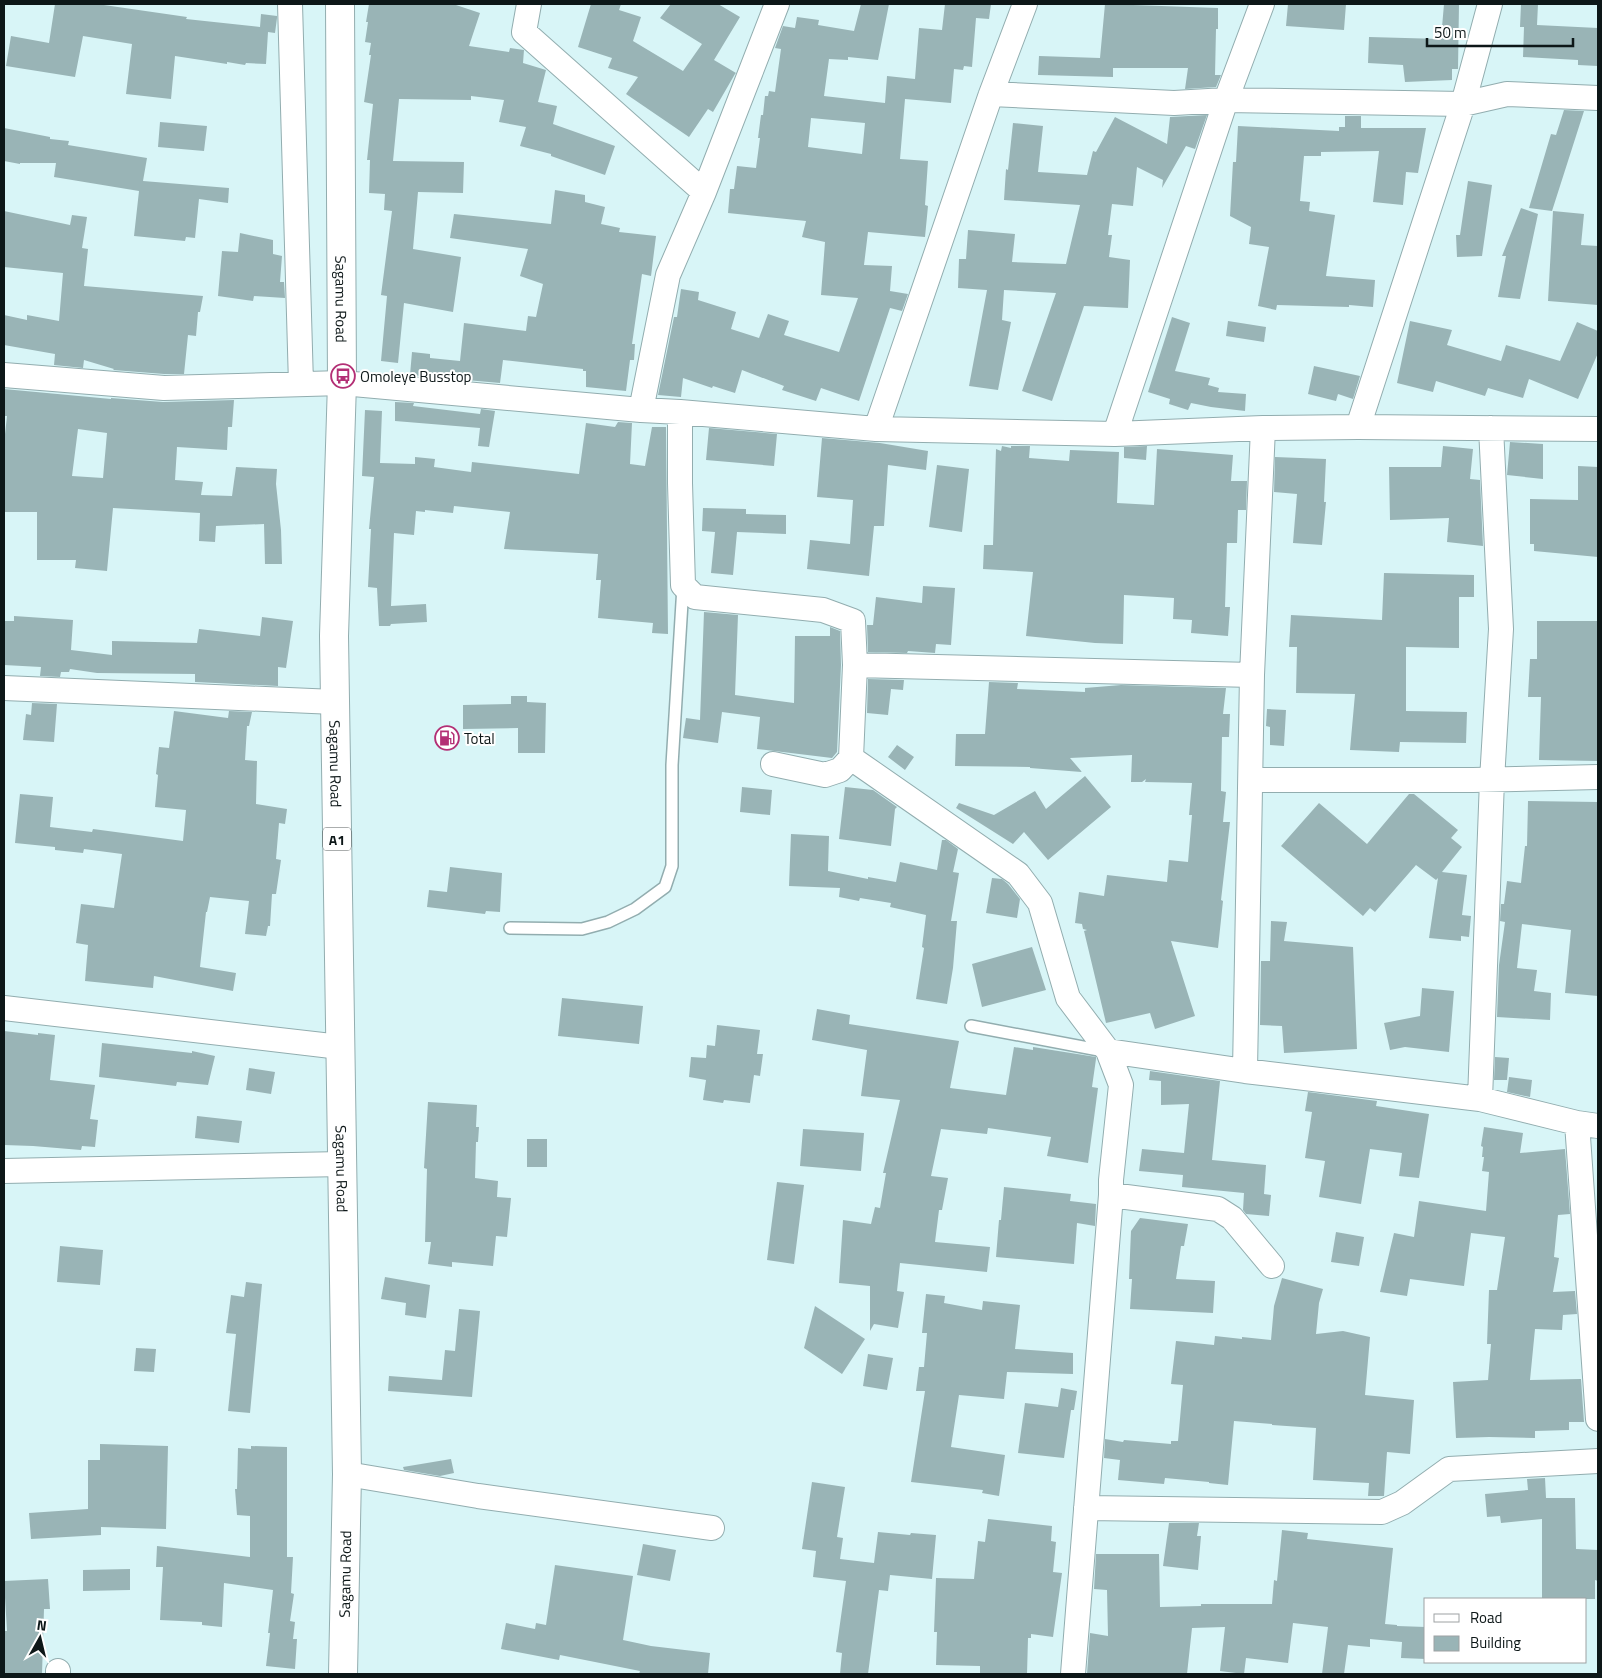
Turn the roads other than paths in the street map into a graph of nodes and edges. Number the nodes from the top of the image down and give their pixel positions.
1 (290, 4) edge
2 (332, 4) edge
3 (340, 4) edge
4 (529, 4) edge
5 (776, 4) edge
6 (1025, 4) edge
7 (1262, 4) edge
8 (1490, 4) edge
9 (991, 94) junction
10 (1598, 98) edge
11 (1226, 100) junction
12 (1463, 104) junction
13 (704, 192) junction
14 (4, 375) edge
15 (342, 383) junction
16 (301, 384) junction
17 (641, 410) junction
18 (680, 412) junction
19 (1358, 427) junction
20 (1263, 428) junction
21 (1491, 428) junction
22 (876, 429) junction
23 (1598, 429) edge
24 (1115, 434) junction
25 (683, 585) junction
26 (854, 665) junction
27 (1252, 675) junction
28 (4, 688) edge
29 (335, 702) junction
30 (851, 758) junction
31 (773, 764) dead end
32 (1598, 777) edge
33 (1251, 780) junction
34 (1492, 780) junction
35 (510, 928) dead end
36 (4, 1008) edge
37 (971, 1026) dead end
38 (340, 1047) junction
39 (1108, 1051) junction
40 (1244, 1071) junction
41 (1480, 1099) junction
42 (1588, 1124) edge
43 (344, 1164) junction
44 (4, 1171) edge
45 (1111, 1195) junction
46 (1272, 1266) dead end
47 (1598, 1419) edge
48 (1598, 1461) edge
49 (347, 1474) junction
50 (1086, 1508) junction
51 (712, 1528) dead end
52 (343, 1674) edge
53 (1073, 1674) edge

1 - 16 street
2 - 3 street
3 - 15 highway, Sagamu Road / A1
4 - 13 street
5 - 13 street
6 - 9 street
7 - 11 street
8 - 12 street
9 - 11 street
9 - 22 street
10 - 12 street
11 - 12 street
11 - 24 street
12 - 19 street
13 - 17 street
14 - 16 street
15 - 16 street
15 - 17 street
15 - 29 highway, Sagamu Road / A1
17 - 18 street
18 - 22 street
18 - 25 street
19 - 20 street
19 - 21 street
20 - 24 street
20 - 27 street
21 - 23 street
21 - 34 street
22 - 24 street
25 - 26 street
25 - 35 lane
26 - 27 street
26 - 30 street
27 - 33 street
28 - 29 street
29 - 38 highway, Sagamu Road / A1
30 - 31 street
30 - 39 street
32 - 34 street
33 - 34 street
33 - 40 street
34 - 41 street
36 - 38 street
37 - 39 lane
38 - 43 highway, Sagamu Road / A1
39 - 40 street
39 - 45 street
40 - 41 street
41 - 42 street
42 - 47 street
43 - 44 street
43 - 49 highway, Sagamu Road / A1
45 - 46 street
45 - 50 street
48 - 50 street
49 - 51 street
49 - 52 highway, Sagamu Road / A1
50 - 53 street

